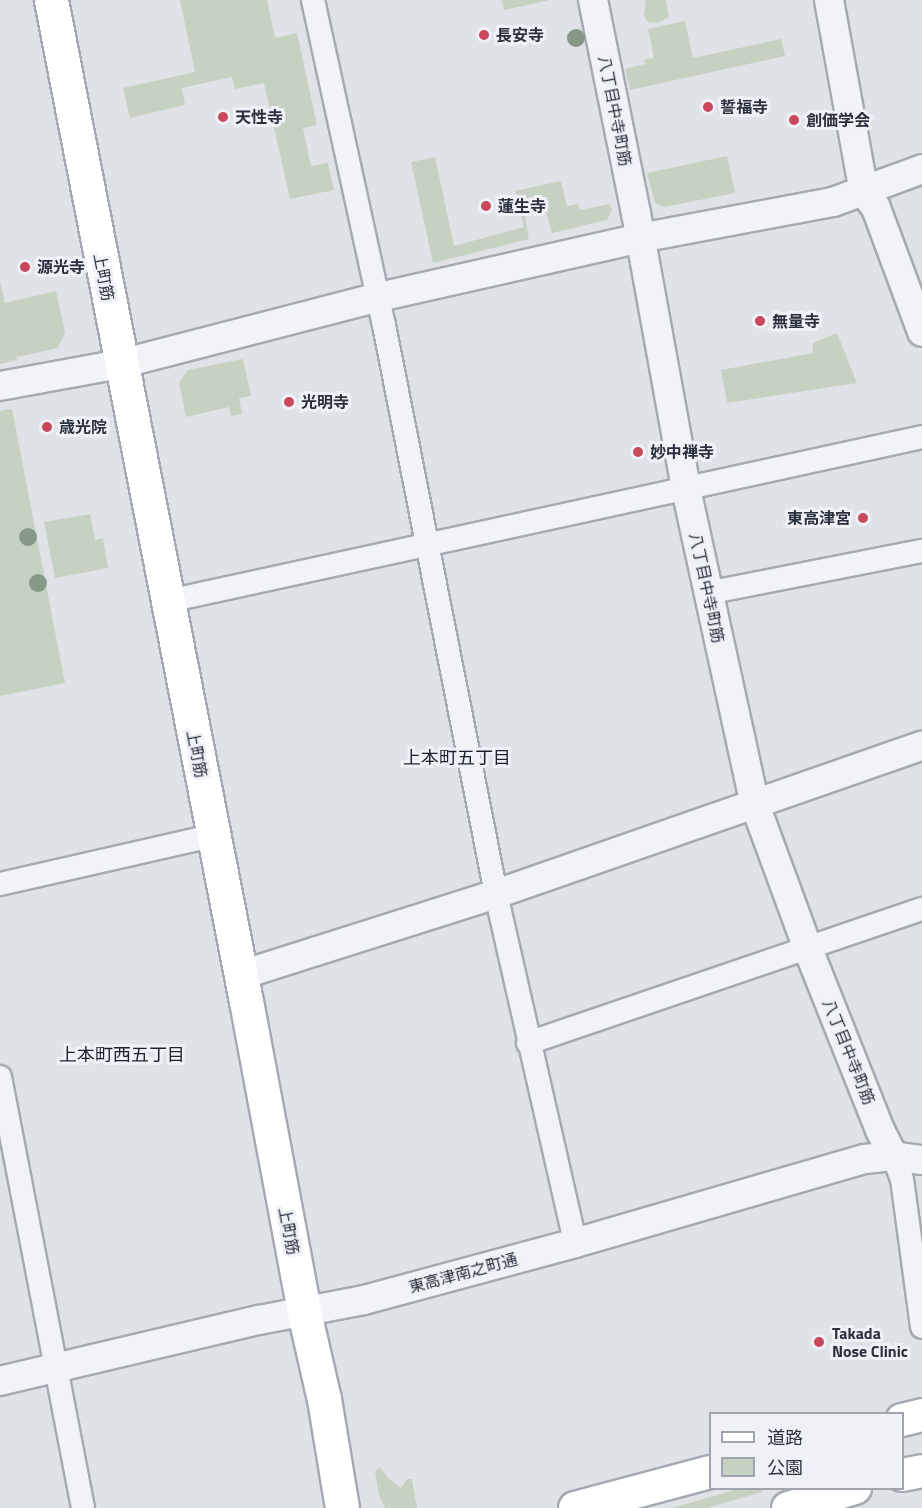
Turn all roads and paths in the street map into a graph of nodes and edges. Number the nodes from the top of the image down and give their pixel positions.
1 (51, 0) edge
2 (313, 0) edge
3 (593, 0) edge
4 (829, 0) edge
5 (922, 169) edge
6 (864, 192) junction
7 (640, 238) junction
8 (379, 297) junction
9 (922, 332) edge
10 (120, 364) junction
11 (0, 386) edge
12 (922, 437) edge
13 (686, 489) junction
14 (429, 545) junction
15 (922, 551) edge
16 (707, 593) junction
17 (168, 601) junction
18 (922, 746) edge
19 (754, 802) junction
20 (212, 836) junction
21 (0, 884) edge
22 (496, 894) junction
23 (922, 909) edge
24 (808, 949) junction
25 (241, 975) junction
26 (528, 1043) junction
27 (0, 1077) edge
28 (893, 1156) junction
29 (922, 1160) edge
30 (575, 1243) junction
31 (304, 1312) junction
32 (922, 1327) edge
33 (56, 1368) junction
34 (0, 1381) edge
35 (922, 1415) edge
36 (904, 1420) edge
37 (922, 1471) edge
38 (709, 1473) edge
39 (904, 1475) edge
40 (848, 1490) edge
41 (83, 1508) edge
42 (342, 1508) edge
43 (575, 1508) edge
44 (788, 1508) edge

1 - 10 main road, 上町筋
2 - 8 street
3 - 7 street, 八丁目中寺町筋
4 - 6 street
5 - 6 street
6 - 7 street
6 - 9 street
7 - 8 street
7 - 13 street, 八丁目中寺町筋
8 - 10 street
8 - 14 street
10 - 11 street
10 - 17 main road, 上町筋
12 - 13 street
13 - 14 street
13 - 16 street, 八丁目中寺町筋
14 - 17 street
14 - 22 street
15 - 16 street
16 - 19 street, 八丁目中寺町筋
17 - 20 main road, 上町筋
18 - 19 street
19 - 22 street
19 - 24 street, 八丁目中寺町筋
20 - 21 street
20 - 25 main road, 上町筋
22 - 25 street
22 - 26 street
23 - 24 street
24 - 26 street
24 - 28 street, 八丁目中寺町筋
25 - 31 main road, 上町筋
26 - 30 street
27 - 33 street
28 - 29 street, 東高津南之町通
28 - 30 street, 東高津南之町通
28 - 32 street
30 - 31 street, 東高津南之町通
31 - 33 street, 東高津南之町通
31 - 42 main road, 上町筋
33 - 34 street, 東高津南之町通
33 - 41 street
35 - 36 main road
37 - 39 main road
38 - 43 main road
40 - 44 main road

